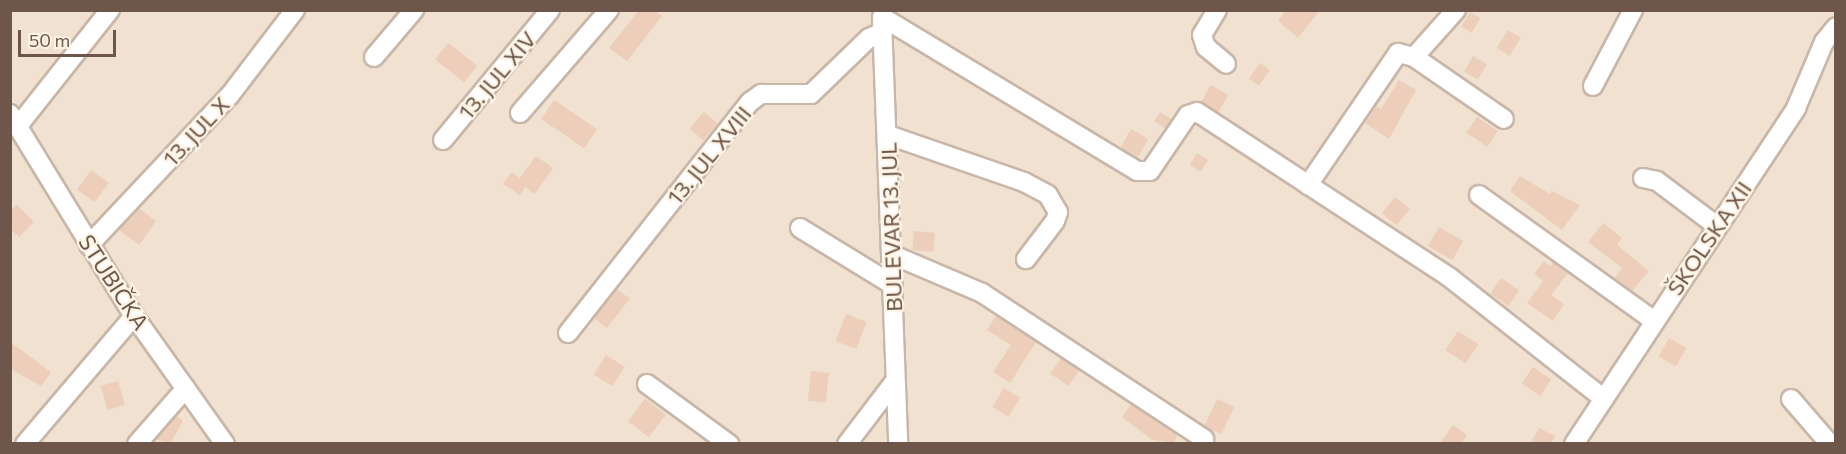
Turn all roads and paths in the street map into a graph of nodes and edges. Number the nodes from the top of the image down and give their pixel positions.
1 (110, 10) edge
2 (295, 10) edge
3 (414, 10) edge
4 (550, 10) edge
5 (609, 10) edge
6 (1217, 10) edge
7 (1456, 10) edge
8 (1633, 10) edge
9 (882, 20) edge
10 (1836, 27) edge
11 (374, 57) dead end
12 (1414, 57) junction
13 (1226, 64) dead end
14 (1593, 86) dead end
15 (520, 113) dead end
16 (1504, 119) dead end
17 (14, 120) edge
18 (888, 135) junction
19 (443, 140) dead end
20 (1642, 178) dead end
21 (1308, 185) junction
22 (1479, 195) dead end
23 (1717, 226) junction
24 (800, 228) dead end
25 (89, 245) junction
26 (893, 255) junction
27 (1026, 259) dead end
28 (893, 285) junction
29 (134, 316) junction
30 (1653, 321) junction
31 (568, 333) dead end
32 (895, 381) junction
33 (647, 384) dead end
34 (186, 388) junction
35 (1604, 399) junction
36 (1791, 399) dead end
37 (1204, 439) dead end
38 (25, 444) edge
39 (137, 444) edge
40 (225, 444) edge
41 (729, 444) edge
42 (847, 444) edge
43 (898, 444) edge
44 (1574, 444) edge
45 (1830, 444) edge

1 - 17 street
2 - 25 street, 13. JUL X
3 - 11 street
4 - 19 street, 13. JUL XIV
5 - 15 street
6 - 13 street
7 - 12 street
8 - 14 street
9 - 18 street, BULEVAR 13. JUL
9 - 21 street
9 - 31 street, 13. JUL XVIII
10 - 23 street, ŠKOLSKA XII
12 - 16 street
12 - 21 street
17 - 25 street, STUBIČKA
18 - 26 street, BULEVAR 13. JUL
18 - 27 street
20 - 23 street
21 - 35 street
22 - 30 street
23 - 30 street, ŠKOLSKA XII
24 - 28 street
25 - 29 street, STUBIČKA
26 - 28 street, BULEVAR 13. JUL
26 - 37 street
28 - 32 street, BULEVAR 13. JUL
29 - 34 street, STUBIČKA
29 - 38 street
30 - 35 street, ŠKOLSKA XII
32 - 42 street
32 - 43 street, BULEVAR 13. JUL
33 - 41 street
34 - 39 street
34 - 40 street, STUBIČKA
35 - 44 street, ŠKOLSKA XII
36 - 45 street

